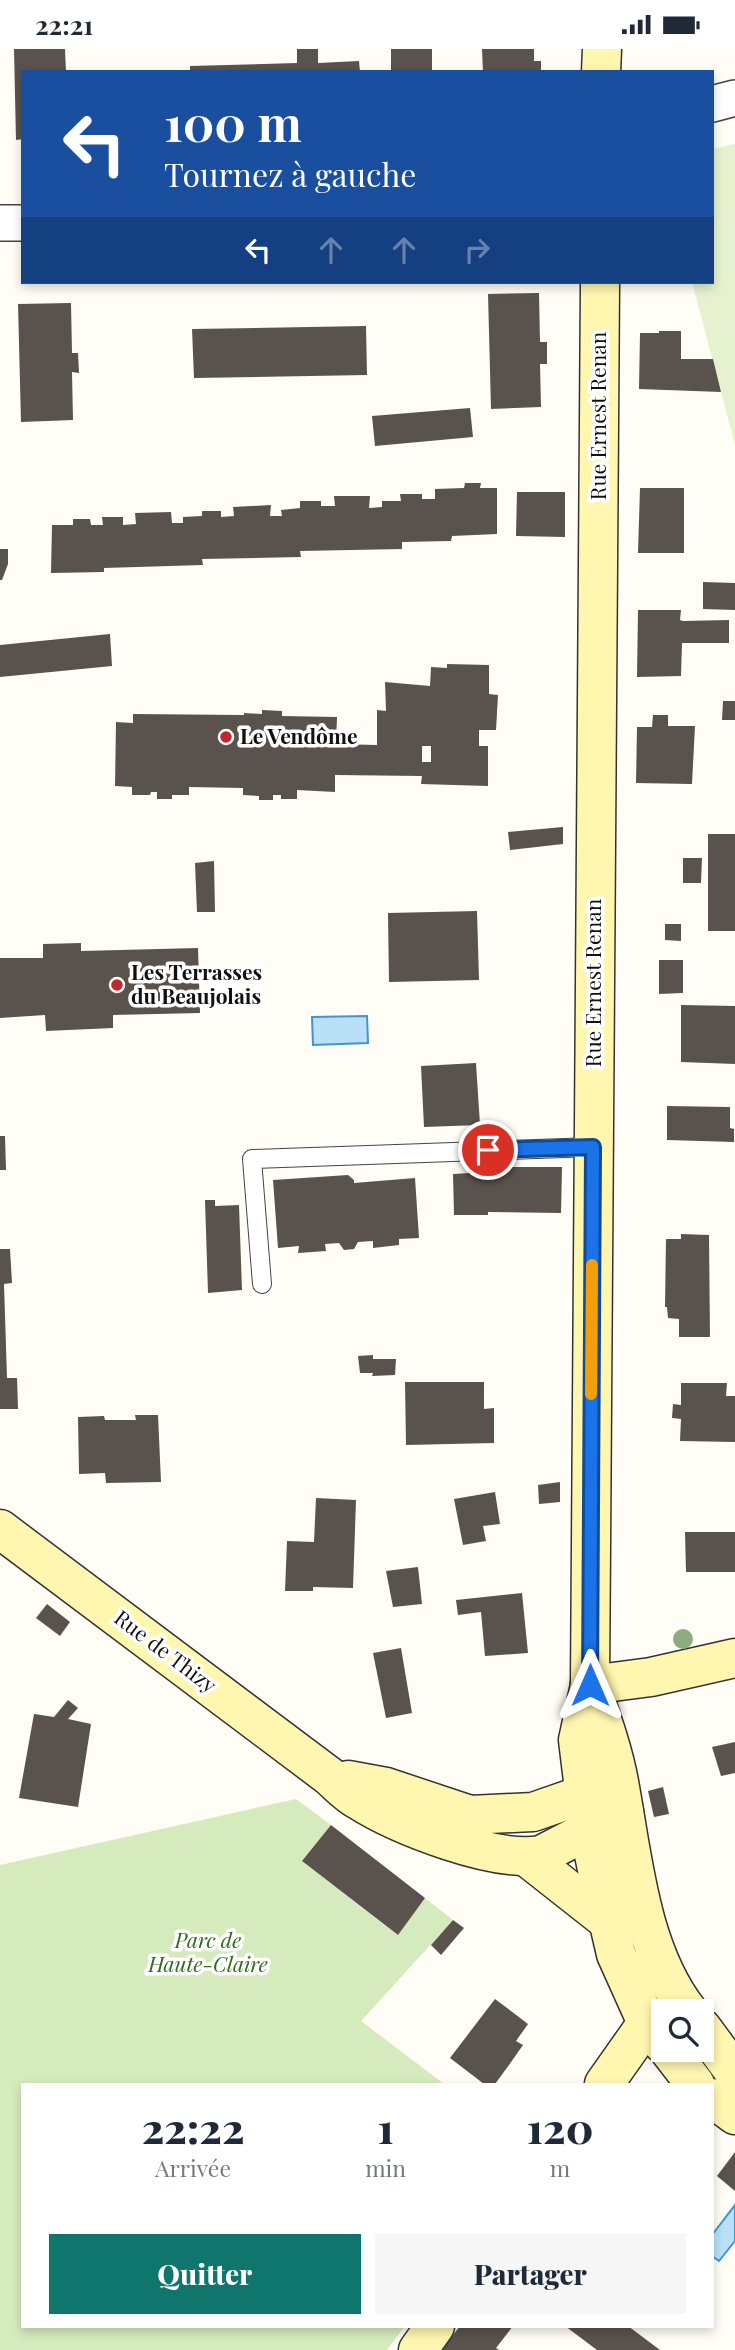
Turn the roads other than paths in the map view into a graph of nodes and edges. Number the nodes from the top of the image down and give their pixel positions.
1 (602, 49) edge
2 (601, 70) edge
3 (735, 98) edge
4 (714, 103) edge
5 (0, 223) edge
6 (21, 223) edge
7 (600, 284) edge
8 (593, 1147) junction
9 (262, 1284) dead end
10 (0, 1529) edge
11 (735, 1658) edge
12 (590, 1685) junction
13 (329, 1776) junction
14 (604, 1804) junction
15 (528, 1858) junction
16 (608, 1921) junction
17 (679, 1999) edge
18 (651, 2022) edge
19 (714, 2044) edge
20 (651, 2045) edge
21 (678, 2062) edge
22 (735, 2073) edge
23 (605, 2083) edge
24 (694, 2083) edge
25 (714, 2099) edge
26 (735, 2115) edge
27 (434, 2328) edge
28 (418, 2350) edge

1 - 2 main road
3 - 4 street
5 - 6 street
7 - 8 main road, Rue Ernest Renan
8 - 9 lane
8 - 12 main road, Rue Ernest Renan
10 - 13 main road, Rue de Thizy
11 - 12 main road
12 - 14 main road, Rue Ernest Renan
13 - 14 main road, Rue de Thizy
13 - 15 main road, Rue de Thizy
14 - 15 main road
14 - 16 main road
14 - 17 main road
15 - 16 main road
16 - 18 main road
19 - 22 main road
20 - 23 main road
21 - 24 main road
25 - 26 main road
27 - 28 main road

